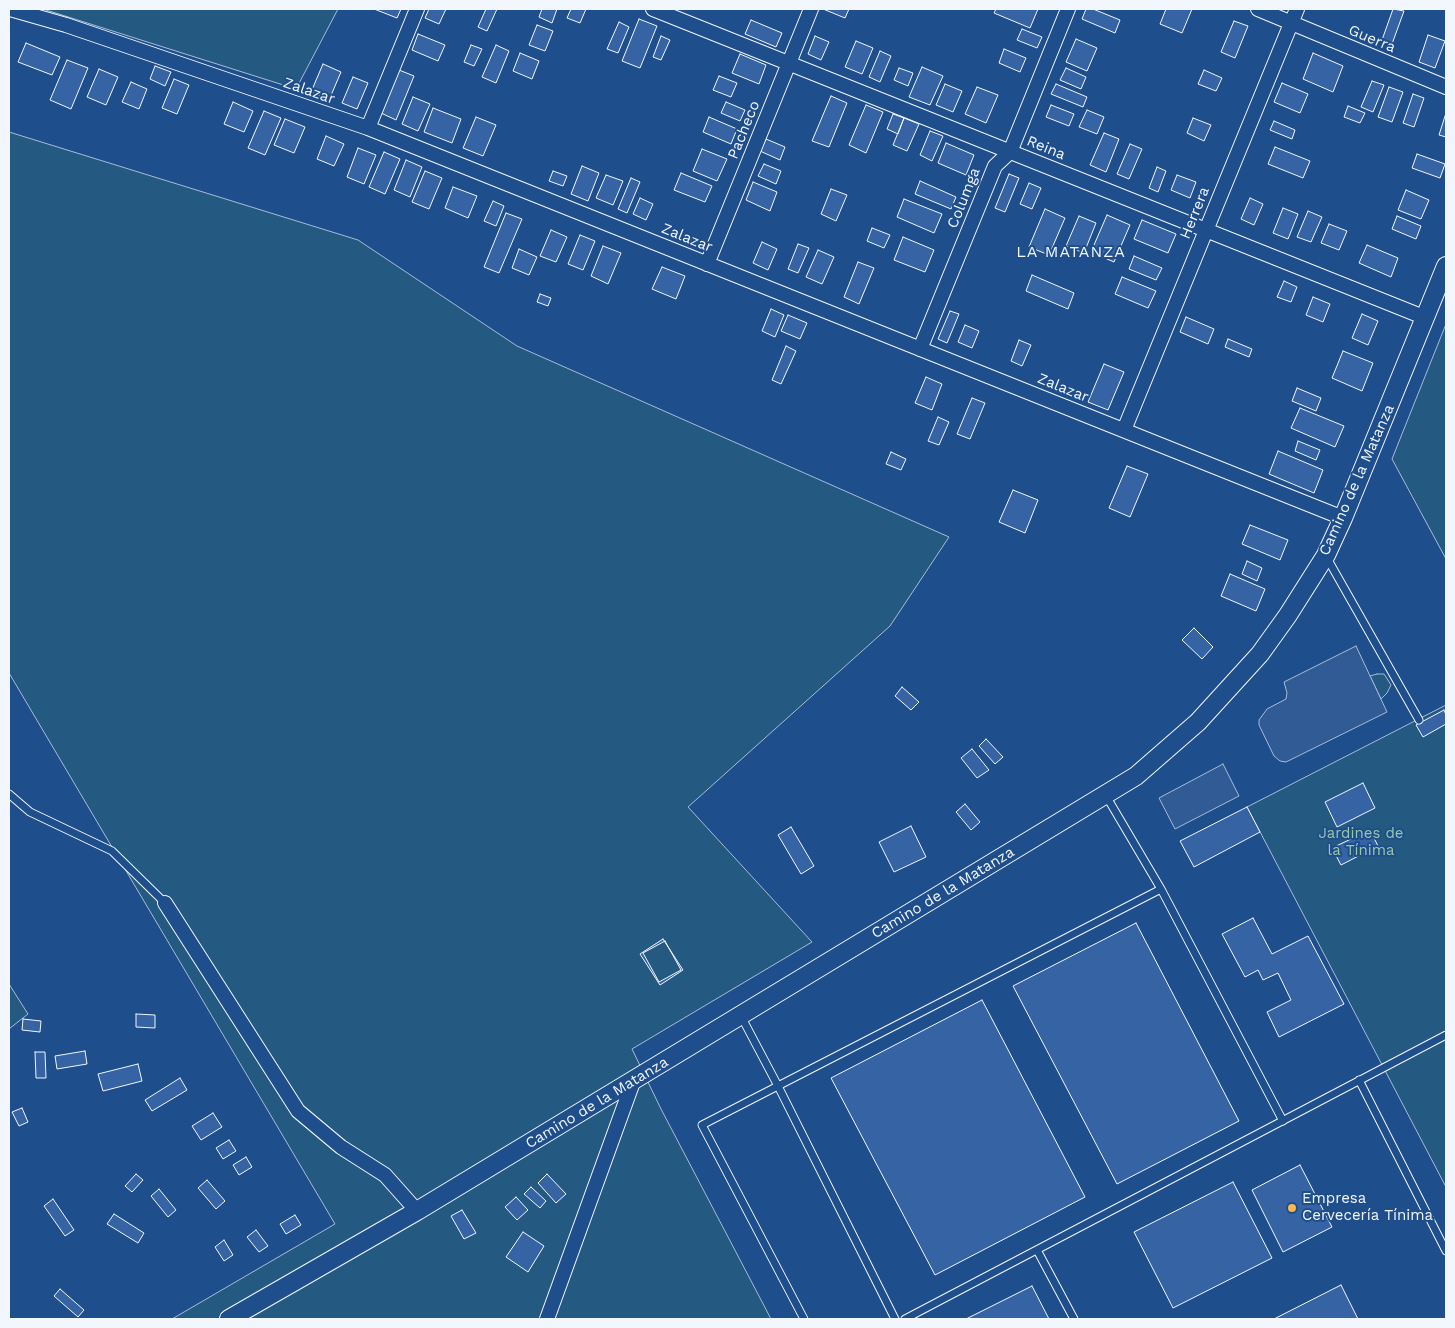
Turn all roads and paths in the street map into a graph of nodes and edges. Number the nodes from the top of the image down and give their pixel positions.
1 (10, 9) edge
2 (418, 9) edge
3 (653, 9) edge
4 (812, 9) edge
5 (1068, 9) edge
6 (1258, 9) edge
7 (1296, 9) edge
8 (1291, 22) junction
9 (789, 63) junction
10 (1446, 87) edge
11 (368, 128) junction
12 (1010, 152) junction
13 (1206, 230) junction
14 (706, 264) junction
15 (1446, 266) edge
16 (1426, 318) junction
17 (920, 348) junction
18 (1124, 430) junction
19 (1344, 518) junction
20 (1326, 555) junction
21 (1419, 720) dead end
22 (9, 794) edge
23 (1105, 794) junction
24 (1161, 889) junction
25 (165, 903) joint
26 (740, 1015) junction
27 (1446, 1035) edge
28 (1359, 1080) junction
29 (633, 1082) junction
30 (778, 1086) junction
31 (1283, 1121) junction
32 (417, 1211) junction
33 (1037, 1250) junction
34 (1446, 1251) edge
35 (229, 1319) edge
36 (547, 1319) edge
37 (804, 1319) edge
38 (895, 1319) edge
39 (905, 1319) edge
40 (1074, 1319) edge

1 - 11 street, Zalazar
2 - 11 street
3 - 9 street, Reina
4 - 9 street, Pacheco
5 - 12 street, Columga
6 - 8 street, Guerra
7 - 8 street, Herrera
8 - 10 street, Guerra
8 - 13 street, Herrera
9 - 12 street, Reina
9 - 14 street, Pacheco
11 - 14 street, Zalazar
12 - 13 street, Reina
12 - 17 street, Columga
13 - 16 street, Reina
13 - 18 street, Herrera
14 - 17 street, Zalazar
15 - 16 street, Camino de la Matanza
16 - 19 street, Camino de la Matanza
17 - 18 street, Zalazar
18 - 19 street, Zalazar
19 - 20 street, Camino de la Matanza
20 - 21 lane
20 - 23 street, Camino de la Matanza
22 - 25 lane
23 - 24 lane
23 - 26 street, Camino de la Matanza
24 - 30 lane
24 - 31 lane
25 - 32 street
26 - 29 street, Camino de la Matanza
26 - 30 lane
27 - 28 lane
28 - 31 lane
28 - 34 lane
29 - 32 street, Camino de la Matanza
29 - 36 street
30 - 37 lane
30 - 38 lane
31 - 33 lane
32 - 35 street, Camino de la Matanza
33 - 39 lane
33 - 40 lane

